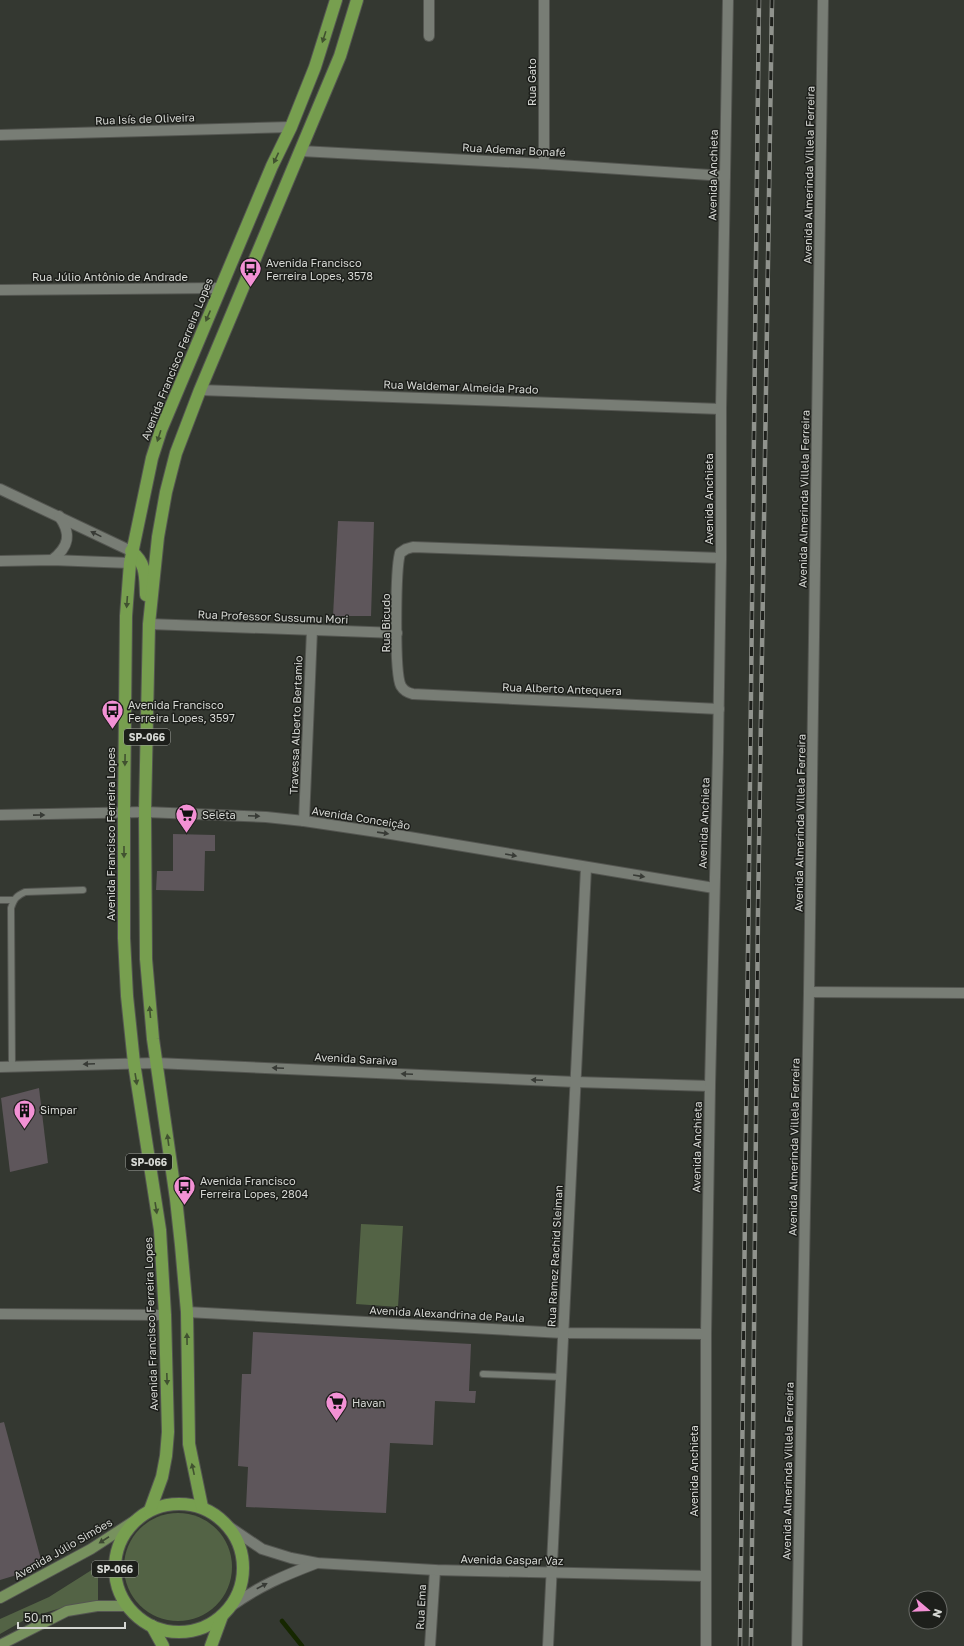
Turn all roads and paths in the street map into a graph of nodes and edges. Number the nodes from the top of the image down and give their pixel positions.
1 (336, 0) edge
2 (357, 0) edge
3 (429, 0) edge
4 (544, 0) edge
5 (728, 0) edge
6 (823, 0) edge
7 (428, 36) dead end
8 (290, 127) junction
9 (0, 135) edge
10 (301, 151) junction
11 (544, 164) junction
12 (725, 176) junction
13 (220, 288) junction
14 (0, 290) edge
15 (200, 390) junction
16 (721, 409) junction
17 (0, 489) edge
18 (58, 516) junction
19 (130, 557) junction
20 (721, 558) junction
21 (52, 560) junction
22 (0, 561) edge
23 (149, 624) junction
24 (312, 630) junction
25 (397, 633) junction
26 (404, 691) joint
27 (719, 709) junction
28 (145, 812) junction
29 (124, 813) junction
30 (0, 815) edge
31 (304, 821) junction
32 (586, 868) junction
33 (714, 888) junction
34 (83, 890) dead end
35 (0, 900) edge
36 (13, 900) junction
37 (809, 992) junction
38 (964, 993) edge
39 (134, 1063) junction
40 (156, 1063) junction
41 (0, 1067) edge
42 (12, 1067) junction
43 (576, 1082) junction
44 (710, 1086) junction
45 (187, 1312) junction
46 (0, 1314) edge
47 (165, 1314) junction
48 (563, 1333) junction
49 (706, 1334) junction
50 (483, 1374) dead end
51 (562, 1377) junction
52 (202, 1507) junction
53 (150, 1510) junction
54 (137, 1519) junction
55 (228, 1526) junction
56 (317, 1563) junction
57 (435, 1570) junction
58 (553, 1573) junction
59 (706, 1576) junction
60 (0, 1598) edge
61 (127, 1606) junction
62 (226, 1612) junction
63 (152, 1626) junction
64 (0, 1645) edge
65 (163, 1646) edge
66 (211, 1646) edge
67 (430, 1646) edge
68 (548, 1646) edge
69 (706, 1646) edge
70 (797, 1646) edge

1 -> 8 highway, Avenida Francisco Ferreira Lopes / SP-066
2 - 10 highway, SP-066
3 - 7 street
4 - 11 street, Rua Gato
5 - 12 street, Avenida Anchieta
6 - 37 street, Avenida Almerinda Villela Ferreira
8 - 9 street, Rua Isís de Oliveira
8 -> 13 highway, Avenida Francisco Ferreira Lopes / SP-066
10 - 11 street, Rua Ademar Bonafé
10 - 15 highway, SP-066
11 - 12 street, Rua Ademar Bonafé
12 - 16 street, Avenida Anchieta
13 - 14 street, Rua Júlio Antônio de Andrade
13 -> 19 highway, Avenida Francisco Ferreira Lopes / SP-066
15 - 16 street, Rua Waldemar Almeida Prado
15 - 23 highway, SP-066
16 - 20 street, Avenida Anchieta
17 - 18 street
19 -> 18 street
18 - 21 street
19 - 21 street
19 - 23 highway
19 -> 29 highway, Avenida Francisco Ferreira Lopes / SP-066
20 - 25 street, Rua Bicudo
20 - 27 street, Avenida Anchieta
21 - 22 street
23 - 24 street, Rua Professor Sussumu Mori
23 - 28 highway, SP-066
24 - 25 street, Rua Professor Sussumu Mori
24 - 31 street, Travessa Alberto Bertamio
25 - 26 street, Rua Bicudo
26 - 27 street, Rua Alberto Antequera
27 - 33 street, Avenida Anchieta
28 - 29 street, Avenida Conceição
28 -> 31 street, Avenida Conceição
40 -> 28 highway, SP-066
30 -> 29 street, Avenida Conceição
29 -> 39 highway, Avenida Francisco Ferreira Lopes / SP-066
31 -> 32 street, Avenida Conceição
32 -> 33 street, Avenida Conceição
32 - 43 street, Rua Ramez Rachid Sleiman
33 - 44 street, Avenida Anchieta
34 - 36 lane
35 - 36 lane
36 - 42 lane
37 - 38 street
37 - 70 street, Avenida Almerinda Villela Ferreira
39 - 40 street, Avenida Saraiva
39 -> 42 street, Avenida Saraiva
39 -> 47 highway, Avenida Francisco Ferreira Lopes / SP-066
43 -> 40 street, Avenida Saraiva
45 -> 40 highway, SP-066
41 - 42 street, Avenida Saraiva
43 - 44 street, Avenida Saraiva
43 - 48 street, Rua Ramez Rachid Sleiman
44 - 49 street, Avenida Anchieta
45 - 48 street, Avenida Alexandrina de Paula
52 -> 45 highway, SP-066
46 - 47 street
47 -> 53 highway, Avenida Francisco Ferreira Lopes / SP-066
48 - 49 street, Avenida Alexandrina de Paula
48 - 51 street, Rua Ramez Rachid Sleiman
49 - 59 street, Avenida Anchieta
50 - 51 lane
51 - 58 street, Rua Ramez Rachid Sleiman
52 - 53 highway, SP-066
52 - 55 highway, SP-066
53 - 54 highway, SP-066
54 -> 60 main road, Avenida Júlio Simões
54 - 61 highway, SP-066
55 - 56 street, Avenida Gaspar Vaz
55 - 62 highway, SP-066
56 - 57 street, Avenida Gaspar Vaz
62 -> 56 street
57 - 58 street, Avenida Gaspar Vaz
57 - 67 street, Rua Ema
58 - 59 street, Avenida Gaspar Vaz
58 - 68 street, Rua Ramez Rachid Sleiman
59 - 69 street, Avenida Anchieta
61 - 63 highway, SP-066
61 - 64 main road
62 - 63 highway, SP-066
62 - 66 highway, SP-066
63 - 65 highway, SP-066

